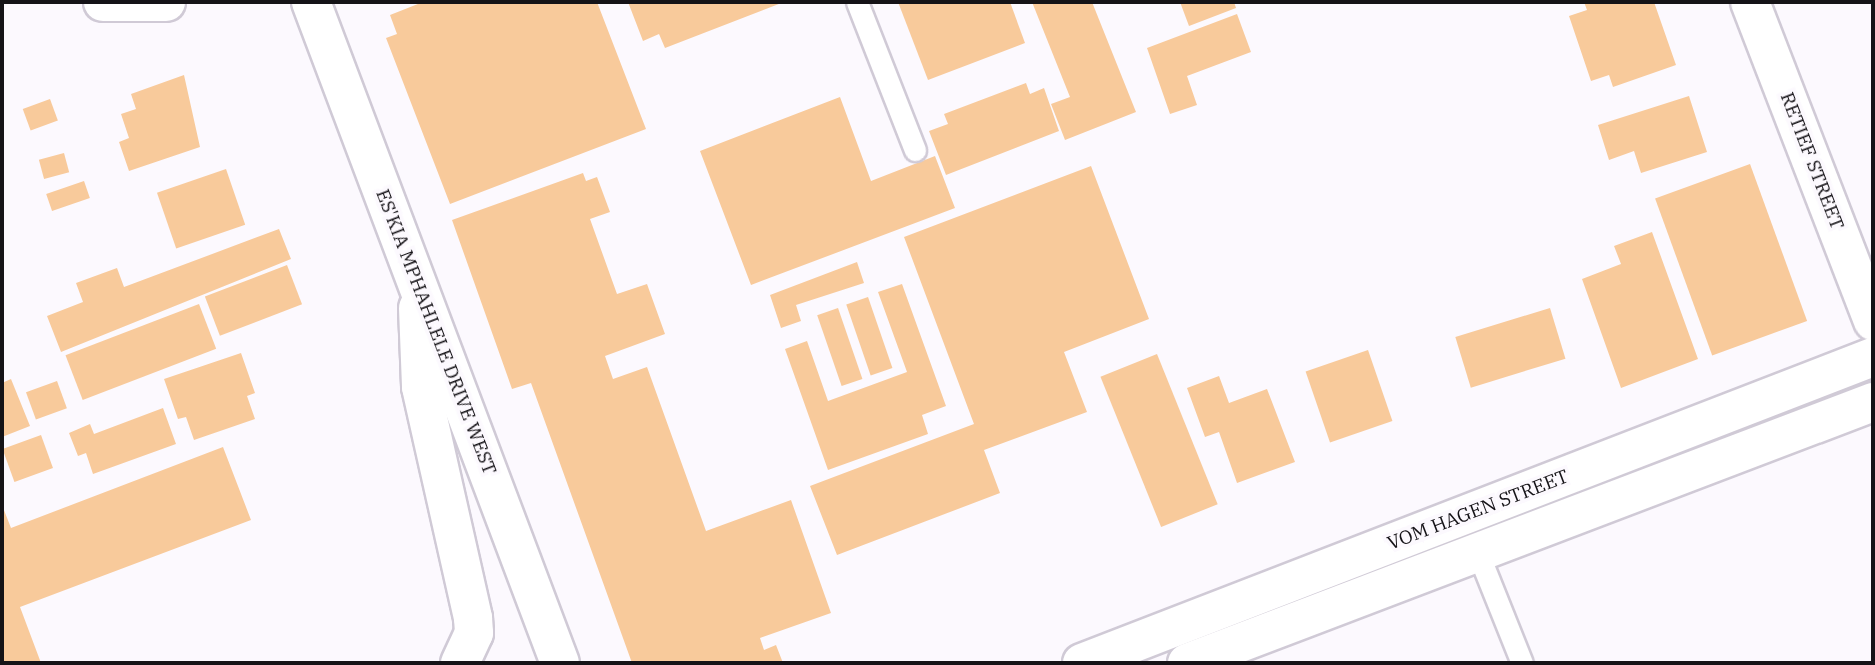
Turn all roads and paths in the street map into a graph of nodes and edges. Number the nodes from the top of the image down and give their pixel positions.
1 (103, 2) edge
2 (166, 2) edge
3 (311, 2) edge
4 (857, 2) edge
5 (1750, 2) edge
6 (915, 150) dead end
7 (421, 292) junction
8 (1873, 321) edge
9 (1873, 357) edge
10 (1873, 402) edge
11 (1478, 553) junction
12 (460, 663) edge
13 (560, 663) edge
14 (1082, 663) edge
15 (1187, 663) edge
16 (1521, 663) edge

1 - 2 main road
3 - 7 main road, ES'KIA MPHAHLELE DRIVE WEST
4 - 6 lane
5 - 8 main road, RETIEF STREET
7 - 12 main road
7 - 13 main road, ES'KIA MPHAHLELE DRIVE WEST
9 - 14 main road, VOM HAGEN STREET
10 - 11 main road, VOM HAGEN STREET
11 - 15 main road, VOM HAGEN STREET
11 - 16 lane

